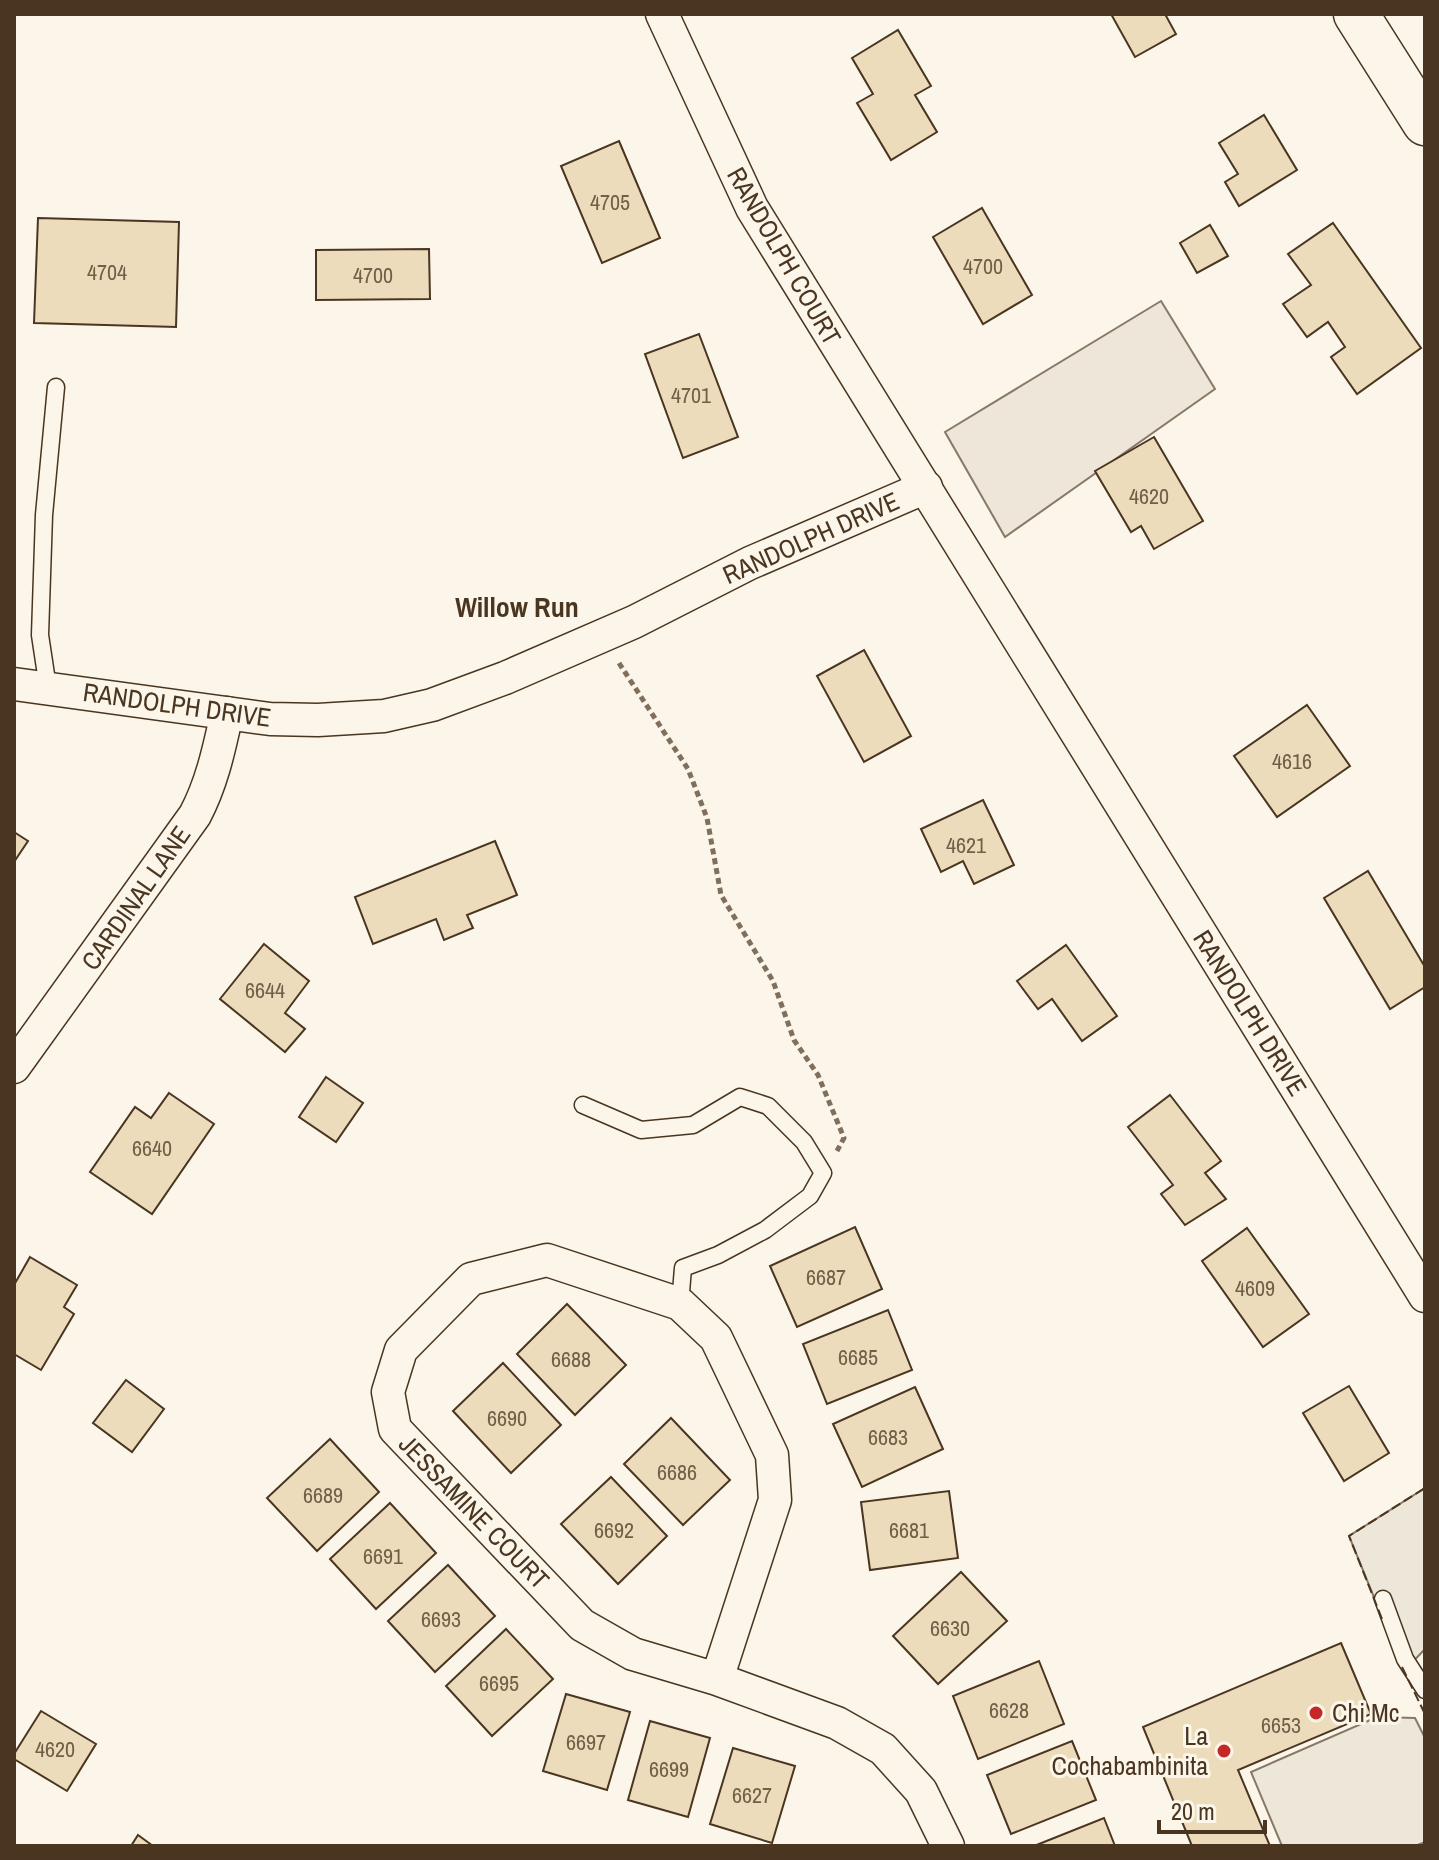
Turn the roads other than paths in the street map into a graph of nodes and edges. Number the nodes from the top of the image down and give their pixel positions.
1 (662, 14) edge
2 (1356, 14) edge
3 (1425, 123) edge
4 (56, 387) dead end
5 (926, 487) junction
6 (14, 684) edge
7 (48, 688) junction
8 (227, 713) junction
9 (14, 1067) edge
10 (583, 1105) dead end
11 (1425, 1296) edge
12 (680, 1304) junction
13 (1383, 1599) dead end
14 (717, 1679) junction
15 (1425, 1690) edge
16 (948, 1846) edge

1 - 5 street, RANDOLPH COURT
2 - 3 street
4 - 7 lane
5 - 8 street, RANDOLPH DRIVE
5 - 11 street, RANDOLPH DRIVE
6 - 7 street, RANDOLPH DRIVE
7 - 8 street, RANDOLPH DRIVE
8 - 9 street, CARDINAL LANE
10 - 12 lane
12 - 14 street, JESSAMINE COURT
12 - 14 street, JESSAMINE COURT
13 - 15 lane
14 - 16 street

